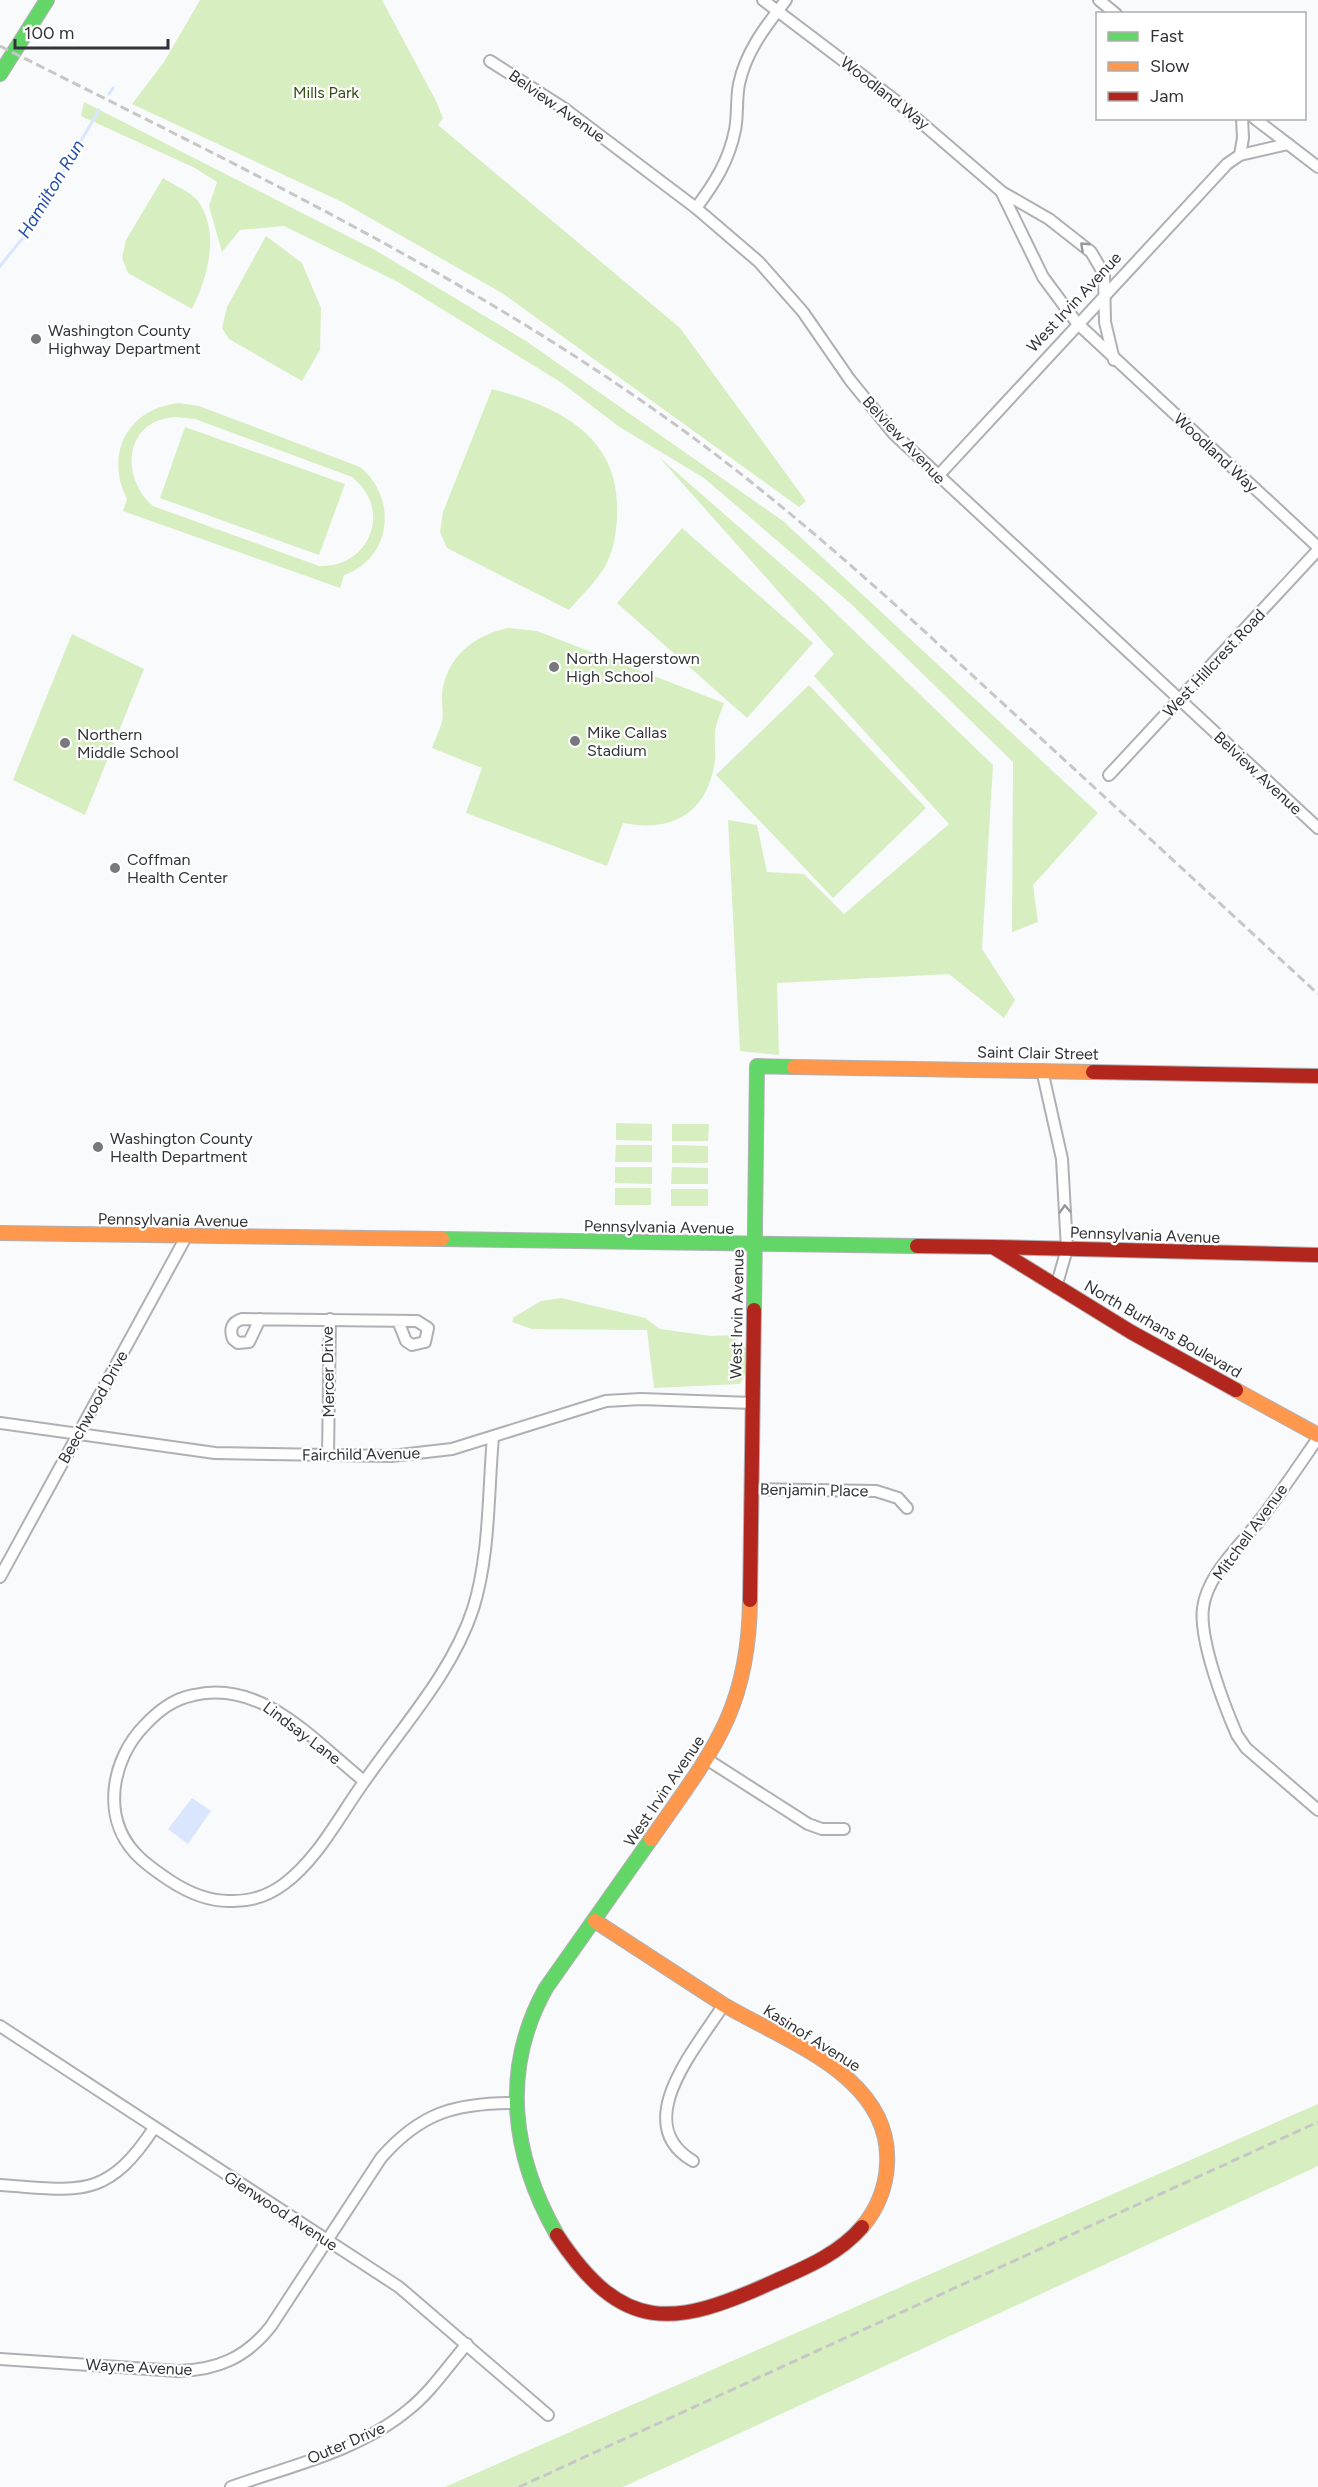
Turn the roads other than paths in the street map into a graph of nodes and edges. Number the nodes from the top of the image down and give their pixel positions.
1 (47, 0) edge
2 (763, 0) edge
3 (786, 0) edge
4 (1098, 0) edge
5 (778, 11) junction
6 (1113, 12) edge
7 (489, 61) dead end
8 (0, 74) edge
9 (1242, 120) edge
10 (1257, 120) edge
11 (1288, 144) junction
12 (1240, 155) junction
13 (1318, 167) edge
14 (1002, 192) junction
15 (696, 208) junction
16 (1106, 292) junction
17 (1077, 323) junction
18 (1114, 360) junction
19 (937, 477) junction
20 (1318, 549) edge
21 (1179, 701) junction
22 (1109, 775) dead end
23 (1318, 828) edge
24 (757, 1066) joint
25 (1042, 1070) junction
26 (1318, 1076) edge
27 (0, 1233) edge
28 (186, 1237) junction
29 (754, 1245) junction
30 (993, 1247) junction
31 (1067, 1249) junction
32 (1318, 1255) edge
33 (1056, 1287) junction
34 (260, 1319) dead end
35 (330, 1319) junction
36 (398, 1321) dead end
37 (752, 1403) junction
38 (0, 1423) edge
39 (78, 1435) junction
40 (1318, 1436) edge
41 (493, 1437) junction
42 (328, 1455) junction
43 (751, 1489) junction
44 (907, 1508) dead end
45 (0, 1576) edge
46 (708, 1760) junction
47 (364, 1781) junction
48 (1318, 1810) edge
49 (844, 1829) dead end
50 (595, 1921) junction
51 (724, 2004) junction
52 (0, 2026) edge
53 (515, 2103) junction
54 (154, 2128) junction
55 (693, 2161) dead end
56 (0, 2185) edge
57 (327, 2241) junction
58 (585, 2272) joint
59 (467, 2344) junction
60 (0, 2359) edge
61 (548, 2415) dead end
62 (231, 2487) edge

1 - 8 street
2 - 5 street, Woodland Way
3 - 5 street
4 - 6 street
5 - 14 street, Woodland Way
5 - 15 street
7 - 15 street, Belview Avenue
9 - 12 street
10 - 11 street
11 - 12 street, West Irvin Avenue
11 - 13 street
12 - 16 street, West Irvin Avenue
16 -> 14 street, Woodland Way
14 - 17 street, Woodland Way
15 - 19 street, Belview Avenue
16 - 17 street, West Irvin Avenue
16 - 18 street, Woodland Way
17 - 18 street, Woodland Way
17 - 19 street, West Irvin Avenue
18 - 20 street, Woodland Way
19 - 21 street, Belview Avenue
20 - 21 street, West Hillcrest Road
21 - 22 street, West Hillcrest Road
21 - 23 street, Belview Avenue
24 - 25 street, Saint Clair Street
24 - 29 street, West Irvin Avenue
25 - 26 street, Saint Clair Street
31 -> 25 street
27 - 28 street, Pennsylvania Avenue
28 - 29 street, Pennsylvania Avenue
28 - 39 street, Beechwood Drive
29 - 30 street, Pennsylvania Avenue
29 - 37 street, West Irvin Avenue
30 - 31 street, Pennsylvania Avenue
30 - 33 street, North Burhans Boulevard
31 - 32 street, Pennsylvania Avenue
31 - 33 street
33 - 40 street, North Burhans Boulevard
34 - 35 street, Mercer Drive
35 - 36 street
35 - 42 street, Mercer Drive
37 - 41 street, Fairchild Avenue
37 - 43 street, West Irvin Avenue
38 - 39 street, Fairchild Avenue
39 - 42 street, Fairchild Avenue
39 - 45 street, Beechwood Drive
40 - 48 street, Mitchell Avenue
41 - 42 street, Fairchild Avenue
41 - 47 street, Lindsay Lane
43 - 44 street, Benjamin Place
43 - 46 street, West Irvin Avenue
46 - 49 street
46 - 50 street, West Irvin Avenue
47 - 47 street, Lindsay Lane
50 - 51 street, Kasinof Avenue
50 - 53 street, West Irvin Avenue
51 - 55 street
51 - 58 street, Kasinof Avenue
52 - 54 street, Glenwood Avenue
53 - 57 street, Wayne Avenue
53 - 58 street, West Irvin Avenue
54 - 56 street
54 - 57 street, Glenwood Avenue
57 - 59 street, Glenwood Avenue
57 - 60 street, Wayne Avenue
59 - 61 street, Glenwood Avenue
59 - 62 street, Outer Drive

